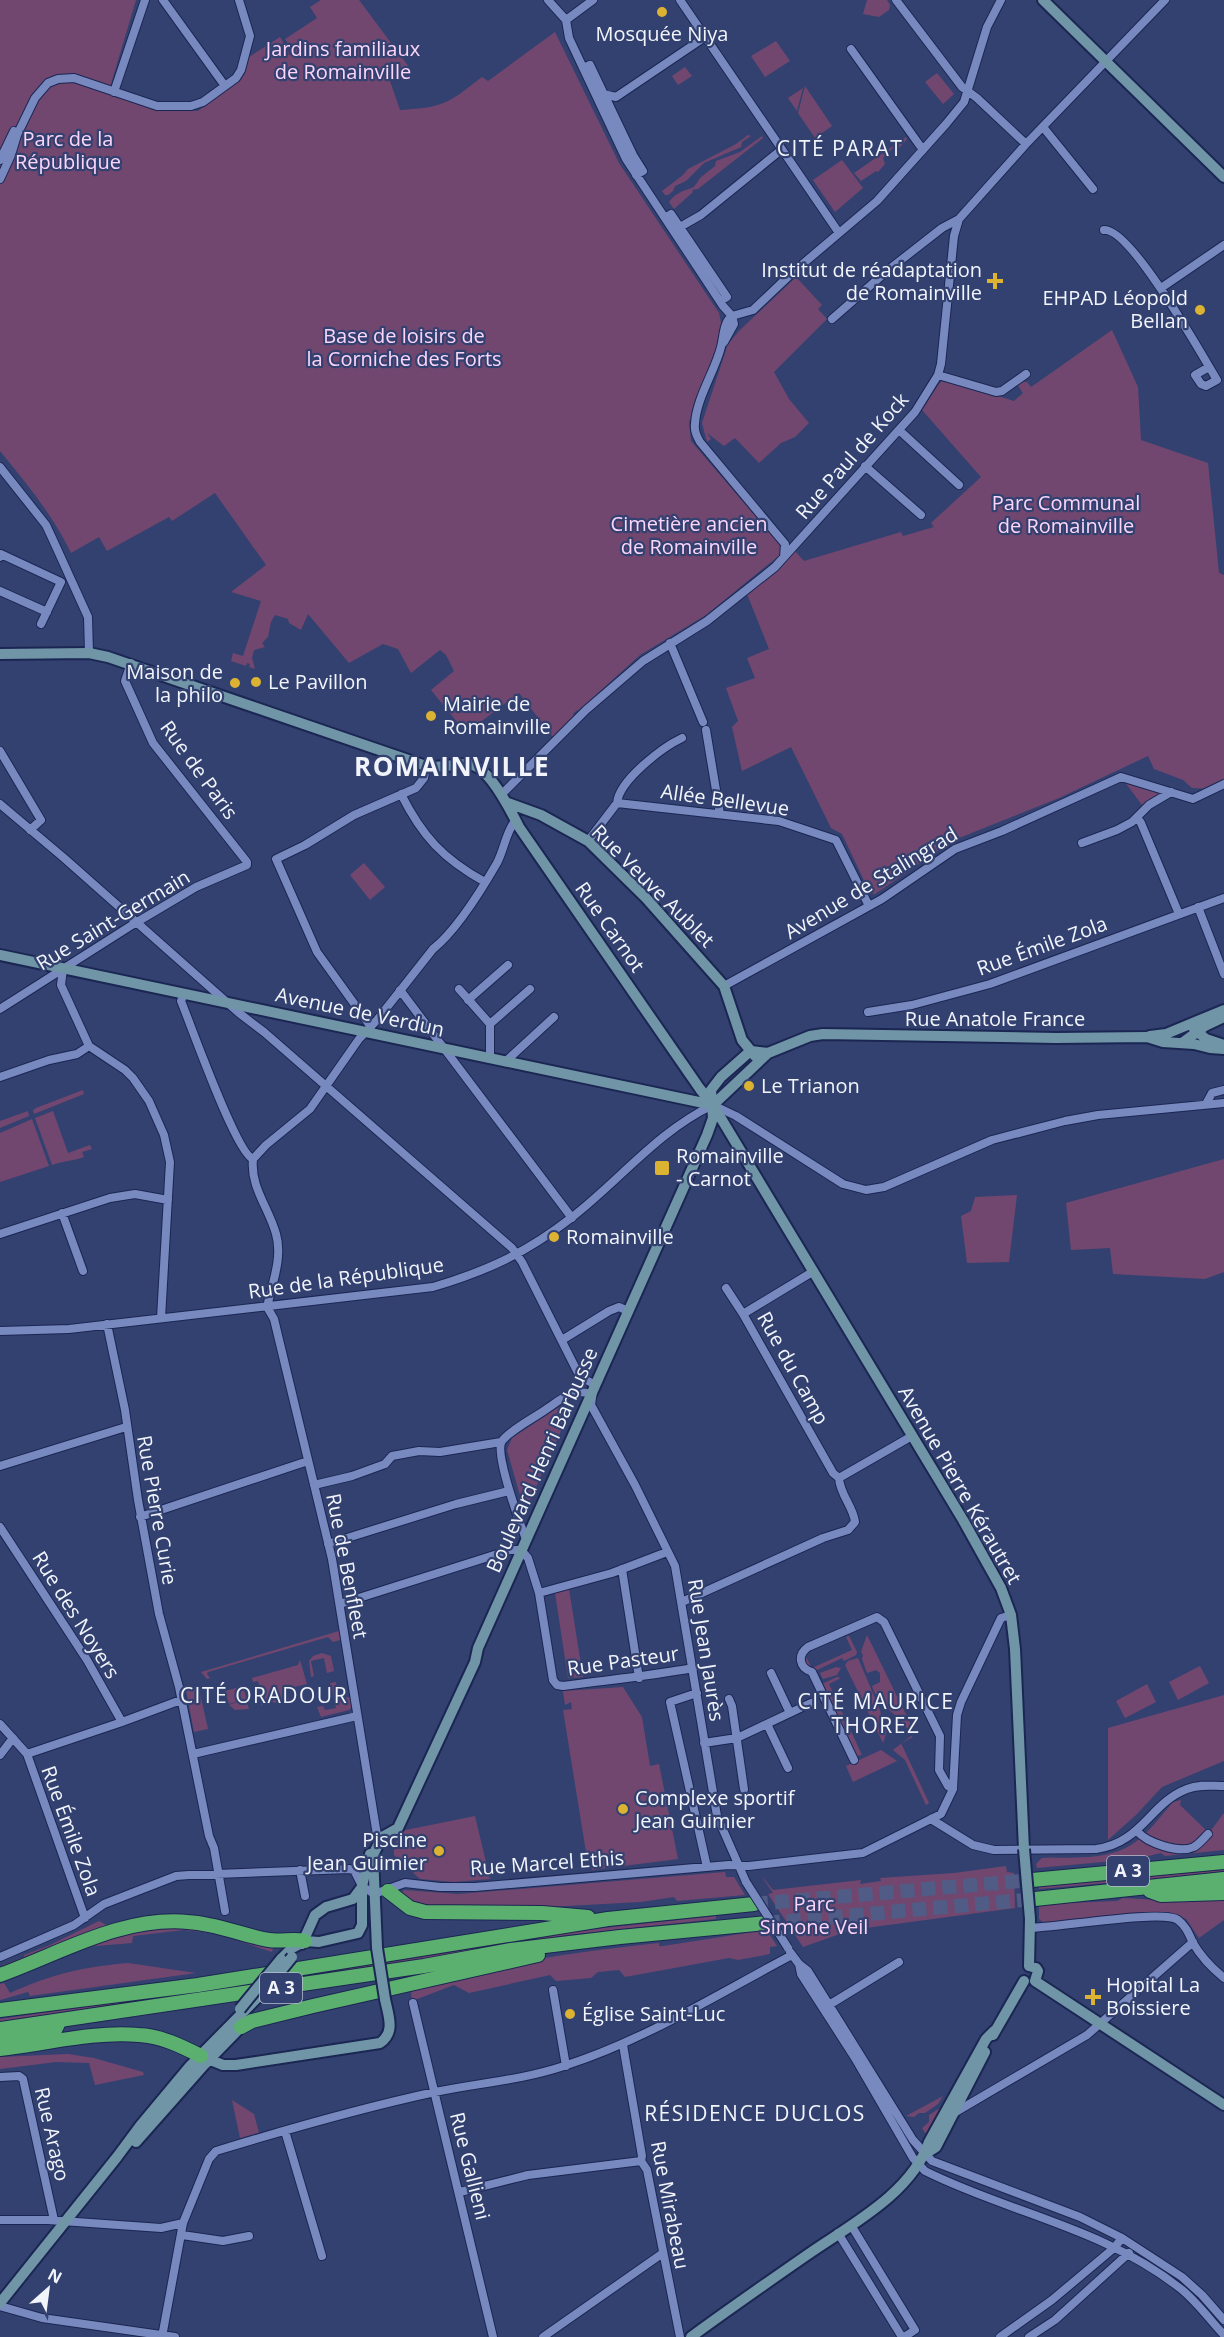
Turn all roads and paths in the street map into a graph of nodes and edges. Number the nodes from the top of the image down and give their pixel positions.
1 (145, 0) edge
2 (164, 0) edge
3 (236, 0) edge
4 (548, 0) edge
5 (593, 0) edge
6 (680, 0) edge
7 (896, 0) edge
8 (1000, 0) edge
9 (1043, 0) edge
10 (1165, 0) edge
11 (566, 20) junction
12 (705, 37) junction
13 (850, 49) dead end
14 (1106, 62) junction
15 (586, 67) junction
16 (223, 84) junction
17 (115, 90) junction
18 (969, 92) junction
19 (603, 94) junction
20 (1043, 127) junction
21 (1026, 144) junction
22 (781, 150) junction
23 (923, 150) junction
24 (0, 160) edge
25 (636, 175) junction
26 (1224, 177) edge
27 (0, 179) edge
28 (1093, 189) dead end
29 (665, 218) junction
30 (959, 219) junction
31 (680, 227) junction
32 (1104, 230) dead end
33 (839, 233) junction
34 (1224, 245) edge
35 (1161, 288) junction
36 (722, 304) junction
37 (732, 316) junction
38 (832, 320) dead end
39 (726, 323) junction
40 (721, 349) junction
41 (1209, 367) dead end
42 (1026, 374) dead end
43 (939, 375) junction
44 (899, 430) junction
45 (866, 466) junction
46 (0, 467) edge
47 (9, 478) junction
48 (1, 484) edge
49 (959, 485) dead end
50 (921, 515) dead end
51 (790, 547) junction
52 (0, 557) edge
53 (70, 577) junction
54 (61, 582) junction
55 (0, 591) edge
56 (47, 612) junction
57 (41, 624) dead end
58 (670, 643) junction
59 (89, 653) junction
60 (0, 654) edge
61 (131, 663) junction
62 (682, 738) dead end
63 (0, 751) edge
64 (426, 766) junction
65 (1224, 784) edge
66 (1171, 792) junction
67 (401, 794) junction
68 (505, 799) junction
69 (617, 803) junction
70 (0, 804) edge
71 (720, 814) junction
72 (1137, 817) junction
73 (515, 820) junction
74 (30, 830) junction
75 (588, 841) junction
76 (1082, 843) dead end
77 (247, 865) joint
78 (485, 882) junction
79 (1224, 898) edge
80 (869, 906) junction
81 (1198, 907) junction
82 (1179, 914) junction
83 (137, 923) junction
84 (0, 955) edge
85 (508, 965) dead end
86 (63, 969) junction
87 (1224, 974) edge
88 (724, 986) junction
89 (530, 988) dead end
90 (459, 989) dead end
91 (400, 990) junction
92 (184, 994) junction
93 (468, 1000) junction
94 (227, 1002) junction
95 (250, 1007) junction
96 (0, 1009) edge
97 (1224, 1010) edge
98 (868, 1012) dead end
99 (554, 1017) dead end
100 (1224, 1017) edge
101 (490, 1024) junction
102 (1194, 1028) junction
103 (368, 1030) junction
104 (264, 1032) junction
105 (1147, 1037) junction
106 (1182, 1043) junction
107 (89, 1046) junction
108 (1224, 1047) edge
109 (443, 1048) junction
110 (752, 1051) junction
111 (768, 1053) junction
112 (490, 1059) junction
113 (505, 1062) junction
114 (758, 1062) junction
115 (0, 1077) edge
116 (327, 1086) junction
117 (1224, 1090) edge
118 (1224, 1103) edge
119 (1206, 1104) junction
120 (713, 1105) junction
121 (253, 1159) junction
122 (168, 1200) junction
123 (62, 1214) junction
124 (572, 1218) junction
125 (0, 1234) edge
126 (518, 1255) junction
127 (814, 1271) junction
128 (83, 1272) dead end
129 (726, 1287) dead end
130 (267, 1307) junction
131 (628, 1311) junction
132 (742, 1314) junction
133 (161, 1318) junction
134 (107, 1324) junction
135 (0, 1331) edge
136 (562, 1340) junction
137 (591, 1387) junction
138 (126, 1427) junction
139 (912, 1437) junction
140 (501, 1442) junction
141 (308, 1461) junction
142 (0, 1466) edge
143 (839, 1478) junction
144 (314, 1485) junction
145 (509, 1491) junction
146 (140, 1517) junction
147 (0, 1527) edge
148 (328, 1544) junction
149 (524, 1544) junction
150 (667, 1552) junction
151 (622, 1569) junction
152 (538, 1593) junction
153 (682, 1602) junction
154 (340, 1604) junction
155 (1011, 1615) junction
156 (693, 1668) junction
157 (771, 1673) dead end
158 (639, 1678) junction
159 (697, 1693) junction
160 (729, 1699) dead end
161 (181, 1700) junction
162 (811, 1703) dead end
163 (790, 1713) junction
164 (357, 1716) junction
165 (122, 1722) junction
166 (0, 1724) edge
167 (767, 1724) junction
168 (14, 1738) junction
169 (737, 1738) junction
170 (704, 1743) junction
171 (27, 1754) junction
172 (193, 1754) junction
173 (0, 1755) edge
174 (854, 1760) dead end
175 (788, 1768) dead end
176 (1224, 1784) edge
177 (744, 1789) dead end
178 (953, 1789) junction
179 (931, 1819) junction
180 (398, 1828) junction
181 (1137, 1831) junction
182 (1208, 1834) dead end
183 (377, 1835) junction
184 (1024, 1848) junction
185 (1224, 1862) edge
186 (739, 1865) junction
187 (708, 1867) junction
188 (300, 1869) junction
189 (218, 1873) junction
190 (1224, 1879) edge
191 (1032, 1880) tunnel mouth
192 (362, 1886) junction
193 (1140, 1888) junction
194 (381, 1892) junction
195 (1224, 1893) edge
196 (305, 1896) dead end
197 (1035, 1899) tunnel mouth
198 (754, 1904) tunnel mouth
199 (225, 1911) dead end
200 (85, 1918) junction
201 (608, 1919) junction
202 (766, 1923) tunnel mouth
203 (1030, 1924) junction
204 (358, 1933) junction
205 (305, 1941) junction
206 (1193, 1942) junction
207 (377, 1943) junction
208 (561, 1944) junction
209 (790, 1951) junction
210 (0, 1957) edge
211 (287, 1958) junction
212 (899, 1962) dead end
213 (799, 1964) junction
214 (0, 1975) edge
215 (1224, 1978) edge
216 (1030, 1981) junction
217 (553, 1990) dead end
218 (413, 2004) dead end
219 (829, 2005) junction
220 (247, 2008) junction
221 (0, 2010) edge
222 (270, 2017) junction
223 (60, 2022) junction
224 (1100, 2023) junction
225 (241, 2027) joint
226 (0, 2029) edge
227 (994, 2031) junction
228 (0, 2040) edge
229 (623, 2045) junction
230 (0, 2049) edge
231 (205, 2058) junction
232 (566, 2066) junction
233 (0, 2077) edge
234 (435, 2092) junction
235 (1224, 2105) edge
236 (954, 2113) junction
237 (285, 2131) junction
238 (925, 2154) junction
239 (641, 2161) junction
240 (918, 2165) junction
241 (460, 2192) junction
242 (0, 2220) edge
243 (54, 2220) junction
244 (66, 2222) junction
245 (183, 2223) junction
246 (851, 2225) junction
247 (838, 2233) junction
248 (182, 2235) junction
249 (249, 2236) dead end
250 (1122, 2238) junction
251 (1136, 2247) junction
252 (1113, 2248) junction
253 (663, 2253) junction
254 (1127, 2255) junction
255 (322, 2256) dead end
256 (0, 2304) edge
257 (1224, 2320) edge
258 (1224, 2335) edge
259 (162, 2336) edge
260 (175, 2337) edge
261 (494, 2337) edge
262 (543, 2337) edge
263 (680, 2337) edge
264 (691, 2337) edge
265 (903, 2337) edge
266 (1000, 2337) edge
267 (1029, 2337) edge

1 - 17 street
2 - 16 street
3 - 16 street
4 - 11 street
5 - 11 street
6 - 12 street
7 - 18 street
8 - 18 street
9 - 14 main road
10 - 14 street, Rue Paul de Kock
11 - 15 street
12 - 19 street
12 - 22 street
13 - 23 street
14 - 20 street, Rue Paul de Kock
14 - 26 main road
15 - 19 street
15 - 25 street
16 - 17 street
17 - 24 street
17 - 27 street
18 - 21 street
18 - 23 street
19 - 25 street
20 - 21 street, Rue Paul de Kock
20 - 28 street
21 - 30 street, Rue Paul de Kock
22 - 31 street
22 - 33 street
23 - 33 street
25 - 29 street
29 - 31 street
29 - 36 street
30 - 38 street
30 - 43 street, Rue Paul de Kock
31 - 36 street
32 - 35 street
33 - 37 street
34 - 35 street
35 - 41 street
36 - 37 street
36 - 39 street
37 - 39 street
37 - 40 street
39 - 40 street
40 - 51 street
42 - 43 street
43 - 44 street, Rue Paul de Kock
44 - 45 street, Rue Paul de Kock
44 - 49 street
45 - 50 street
45 - 51 street, Rue Paul de Kock
46 - 47 street
47 - 48 street
47 - 53 street
51 - 58 street, Rue Paul de Kock
52 - 54 street
53 - 54 street
53 - 59 street
54 - 56 street
55 - 56 street
56 - 57 street
58 - 68 street, Rue Paul de Kock
58 - 71 street
59 - 60 main road
59 - 61 main road
61 - 64 main road
61 - 77 street, Rue de Paris
62 - 69 street
63 - 74 street
64 - 67 street
64 - 68 main road, Rue Carnot
65 - 66 street, Avenue de Stalingrad
66 - 72 street
66 - 80 street, Avenue de Stalingrad
67 - 78 street
67 - 103 street
68 - 73 main road, Rue Carnot
68 - 75 main road, Rue Veuve Aublet
69 - 71 street, Allée Bellevue
69 - 75 street
70 - 74 street
71 - 80 street, Allée Bellevue
72 - 76 street
72 - 82 street
73 - 78 street
73 - 120 main road, Rue Carnot
74 - 83 street
75 - 88 main road, Rue Veuve Aublet
77 - 83 street, Rue Saint-Germain
78 - 91 street
79 - 81 street, Rue Émile Zola
80 - 88 street, Avenue de Stalingrad
81 - 82 street, Rue Émile Zola
81 - 87 street
82 - 98 street, Rue Émile Zola
83 - 86 street, Rue Saint-Germain
83 - 94 street
84 - 86 main road, Avenue de Verdun
85 - 93 street
86 - 92 main road, Avenue de Verdun
86 - 96 street, Rue Saint-Germain
86 - 107 street
88 - 110 main road, Rue Veuve Aublet
89 - 101 street
90 - 93 street
91 - 103 street
91 - 109 street
92 - 94 main road, Avenue de Verdun
92 - 121 street
93 - 101 street
94 - 95 main road, Avenue de Verdun
94 - 104 street
95 - 103 main road, Avenue de Verdun
95 - 104 street
97 - 102 main road
99 - 113 street
100 - 102 main road
101 - 112 street
102 - 105 main road
102 - 106 main road
102 - 108 main road, Rue Anatole France
103 - 109 main road, Avenue de Verdun
103 - 116 street
104 - 116 street
105 - 106 main road, Rue Anatole France
105 - 111 main road, Rue Anatole France
106 - 108 main road, Rue Anatole France
107 - 115 street
107 - 122 street
109 - 112 main road, Avenue de Verdun
109 - 124 street
110 - 111 main road, Rue Anatole France
110 - 114 main road
110 - 120 main road
111 - 114 main road, Rue Anatole France
112 - 113 main road, Avenue de Verdun
113 - 120 main road, Avenue de Verdun
114 - 120 main road, Rue Anatole France
116 - 121 street
116 - 126 street
117 - 119 street
118 - 119 street
119 - 120 street
120 - 124 street, Rue de la République
120 - 127 main road, Avenue Pierre Kérautret
120 - 131 main road, Boulevard Henri Barbusse
121 - 130 street
122 - 123 street
122 - 133 street
123 - 125 street
123 - 128 street
124 - 126 street, Rue de la République
126 - 130 street, Rue de la République
126 - 136 street
127 - 132 street, Rue du Camp
127 - 139 main road, Avenue Pierre Kérautret
129 - 132 street
130 - 133 street, Rue de la République
130 - 141 street, Rue de Benfleet
131 - 136 street
131 - 137 main road, Boulevard Henri Barbusse
132 - 143 street, Rue du Camp
133 - 134 street, Rue de la République
134 - 135 street, Rue de la République
134 - 138 street, Rue Pierre Curie
136 - 137 street
137 - 140 street
137 - 149 main road, Boulevard Henri Barbusse
137 - 150 street, Rue Jean Jaurès
138 - 142 street
138 - 146 street, Rue Pierre Curie
139 - 143 street
139 - 155 main road, Avenue Pierre Kérautret
140 - 144 street
140 - 145 street
141 - 144 street, Rue de Benfleet
141 - 146 street
143 - 153 street, Rue du Camp
144 - 148 street, Rue de Benfleet
145 - 148 street
145 - 149 street
146 - 161 street, Rue Pierre Curie
147 - 165 street, Rue des Noyers
148 - 154 street, Rue de Benfleet
149 - 152 street
149 - 154 street
149 - 180 main road, Boulevard Henri Barbusse
150 - 151 street
150 - 153 street, Rue Jean Jaurès
151 - 152 street
151 - 158 street
152 - 158 street, Rue Pasteur
153 - 156 street, Rue Jean Jaurès
154 - 164 street, Rue de Benfleet
155 - 178 street
155 - 184 main road, Avenue Pierre Kérautret
156 - 158 street, Rue Pasteur
156 - 159 street, Rue Jean Jaurès
157 - 163 street
159 - 170 street, Rue Jean Jaurès
159 - 187 street
160 - 169 street
161 - 165 street
161 - 172 street, Rue Pierre Curie
162 - 163 street
163 - 167 street
164 - 172 street
164 - 183 street, Rue de Benfleet
165 - 171 street
166 - 168 street
167 - 169 street
167 - 175 street
168 - 171 street
168 - 173 street
169 - 170 street
169 - 177 street
170 - 186 street, Rue Jean Jaurès
171 - 200 street, Rue Émile Zola
172 - 189 street, Rue Pierre Curie
174 - 178 street
176 - 181 street
178 - 179 street
179 - 184 street
179 - 186 street, Rue Marcel Ethis
180 - 183 main road
180 - 194 main road, Boulevard Henri Barbusse
181 - 182 street
181 - 184 street
183 - 192 main road
184 - 203 main road, Avenue Pierre Kérautret, bridge
185 - 191 highway, A 3
186 - 187 street, Rue Marcel Ethis
186 - 209 street, Rue Jean Jaurès, bridge
187 - 194 street, Rue Marcel Ethis
188 - 189 street
188 - 192 street
188 - 196 street
189 - 199 street, Rue Pierre Curie
189 - 200 street
190 - 193 highway, A 3
192 - 194 street
192 - 204 main road
192 - 205 main road
193 - 195 highway
193 - 197 highway, A 3
194 - 201 highway
194 - 207 main road, Boulevard Henri Barbusse
198 - 201 highway, A 3
200 - 210 street
201 - 221 highway, A 3
202 - 208 highway, A 3
203 - 206 street
203 - 216 main road, Avenue Pierre Kérautret
204 - 205 main road
204 - 207 main road
205 - 211 main road
205 - 214 highway
206 - 215 street
206 - 224 street
207 - 231 main road, Boulevard Henri Barbusse, bridge
208 - 222 highway
208 - 223 highway, A 3
209 - 213 street, Rue Jean Jaurès
209 - 229 street
211 - 220 main road, bridge
211 - 220 main road, bridge
212 - 219 street
213 - 219 street, Rue Jean Jaurès
213 - 240 street, Rue Jean Jaurès
216 - 224 main road
216 - 227 main road
217 - 232 street
218 - 234 street, Rue Gallieni
219 - 238 street, Rue Jean Jaurès
220 - 222 main road
220 - 231 main road
222 - 225 highway
223 - 226 highway, A 3
223 - 228 highway
224 - 235 main road
224 - 236 street
225 - 231 main road
227 - 236 main road
227 - 238 main road
229 - 232 street
229 - 239 street, Rue Mirabeau
230 - 231 highway
231 - 244 main road
232 - 234 street
233 - 243 street, Rue Arago
234 - 237 street
234 - 241 street, Rue Gallieni
236 - 238 main road
237 - 245 street
237 - 255 street
238 - 240 main road
238 - 250 street
239 - 241 street
239 - 253 street, Rue Mirabeau
240 - 246 main road
240 - 252 street
241 - 261 street, Rue Gallieni
242 - 243 street
243 - 244 street
244 - 245 street
244 - 256 main road
245 - 248 street
246 - 247 main road
246 - 265 street
247 - 264 main road
247 - 265 street
248 - 249 street
248 - 259 street
250 - 251 street
250 - 252 street
251 - 254 street
251 - 257 street
252 - 254 street
252 - 266 street
253 - 262 street
253 - 263 street, Rue Mirabeau
254 - 258 street
254 - 267 street
256 - 259 street
259 - 260 street

